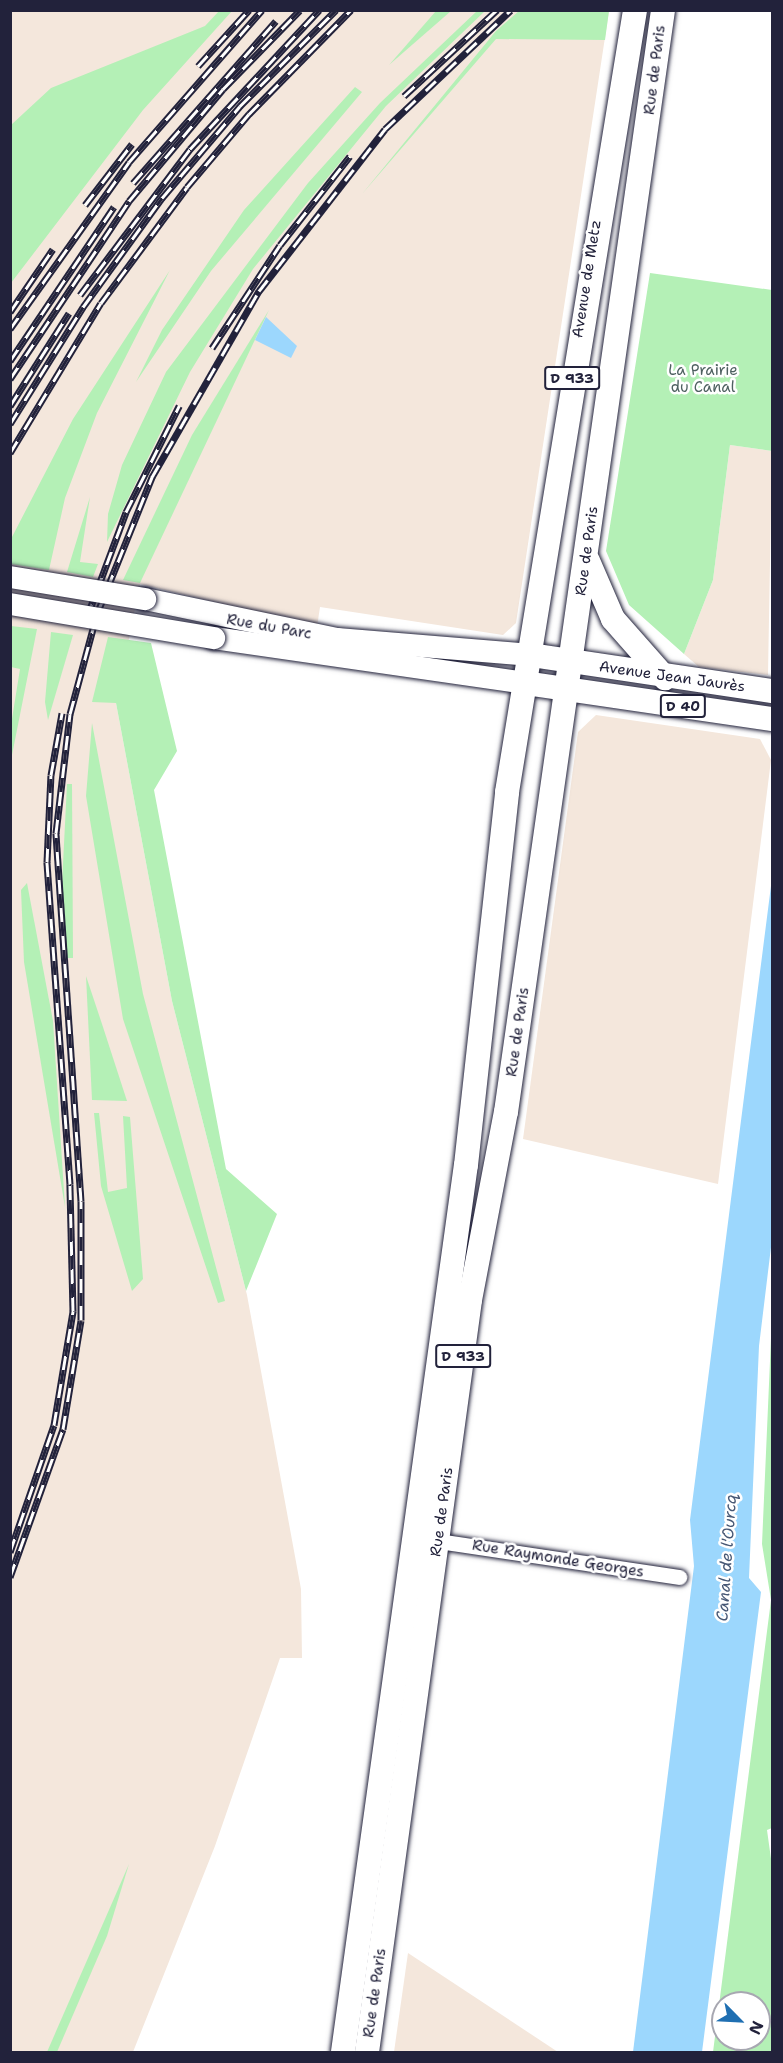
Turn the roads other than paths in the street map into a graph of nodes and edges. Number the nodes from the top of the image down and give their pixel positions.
1 (635, 10) edge
2 (663, 10) edge
3 (587, 557) junction
4 (10, 577) edge
5 (10, 604) edge
6 (216, 628) junction
7 (531, 655) junction
8 (571, 662) junction
9 (665, 678) junction
10 (525, 683) junction
11 (567, 688) junction
12 (772, 691) edge
13 (772, 719) edge
14 (438, 1541) junction
15 (679, 1577) dead end
16 (343, 2052) edge
17 (367, 2052) edge

1 - 7 main road, Avenue de Metz / D 933
2 - 3 main road, Rue de Paris / D 933
3 - 8 main road, Rue de Paris / D 933
3 - 9 main road
4 - 6 main road, Rue du Parc / D 40, bridge
5 - 6 main road, Rue du Parc / D 40, bridge
6 - 7 main road, Rue du Parc / D 40
6 - 10 main road, Rue du Parc / D 40
7 - 8 main road, D 40
7 - 10 main road, Rue de Paris / D 933
8 - 9 main road, Avenue Jean Jaurès / D 40
8 - 11 main road, Rue de Paris / D 933
9 - 12 main road, Avenue Jean Jaurès / D 40
10 - 11 main road, D 40
10 - 16 main road, Rue de Paris / D 933
11 - 13 main road, Avenue Jean Jaurès / D 40
11 - 14 main road, Rue de Paris / D 933
14 - 15 street, Rue Raymonde Georges
14 - 17 main road, Rue de Paris / D 933

